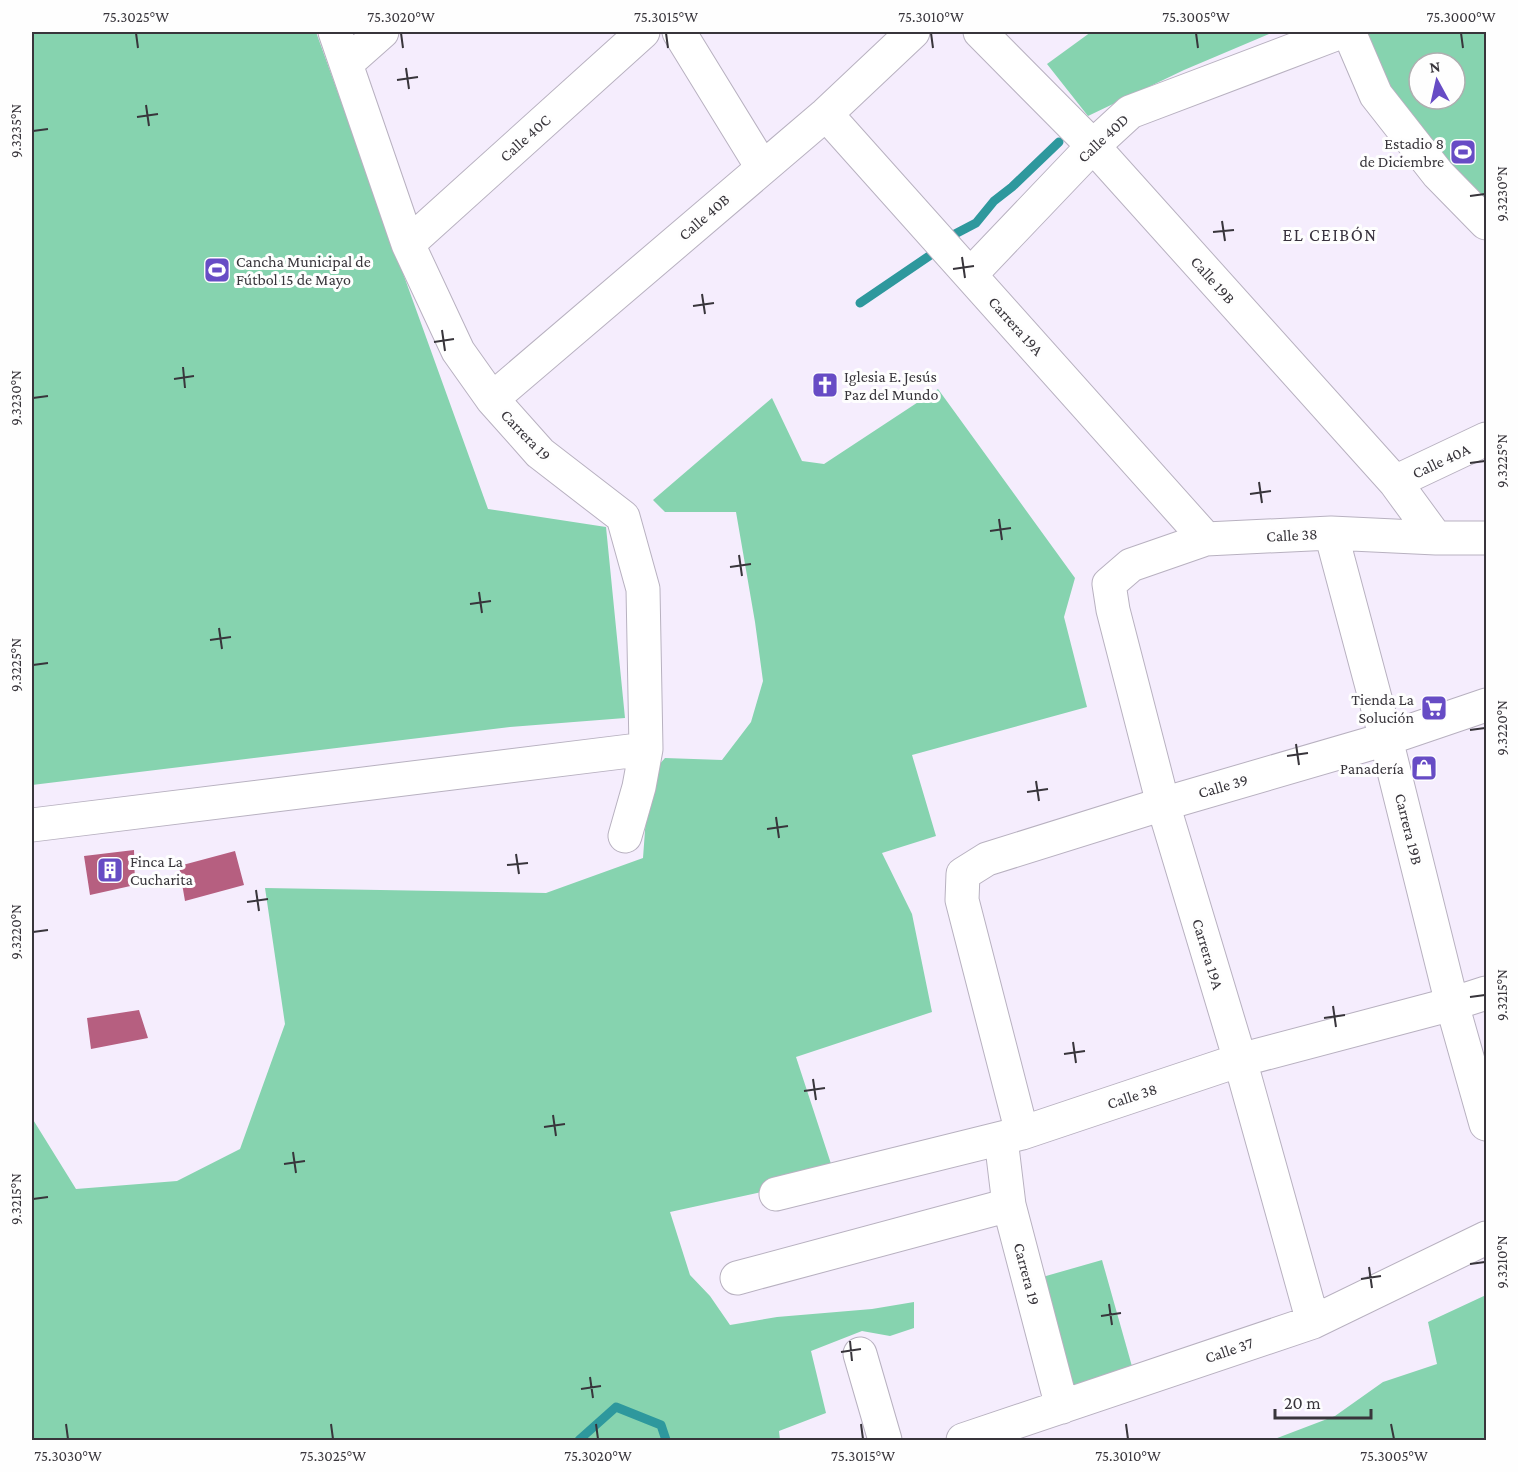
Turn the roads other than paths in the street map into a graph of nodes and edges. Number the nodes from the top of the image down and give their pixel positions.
1 (335, 32) edge
2 (382, 32) edge
3 (643, 32) edge
4 (679, 32) edge
5 (913, 32) edge
6 (980, 32) edge
7 (1341, 32) edge
8 (1349, 32) edge
9 (347, 63) junction
10 (826, 114) junction
11 (1093, 146) junction
12 (762, 167) junction
13 (1486, 223) edge
14 (408, 244) junction
15 (970, 275) junction
16 (492, 399) junction
17 (1486, 439) edge
18 (1395, 482) junction
19 (1332, 533) junction
20 (1436, 538) junction
21 (1486, 538) edge
22 (1206, 539) junction
23 (1109, 584) joint
24 (1486, 705) edge
25 (1386, 739) junction
26 (646, 749) junction
27 (1163, 804) junction
28 (32, 825) edge
29 (625, 836) dead end
30 (963, 874) joint
31 (1486, 993) edge
32 (1452, 1004) junction
33 (1240, 1060) junction
34 (1486, 1124) edge
35 (1011, 1136) junction
36 (776, 1194) dead end
37 (1009, 1205) junction
38 (1486, 1238) edge
39 (737, 1278) dead end
40 (1313, 1322) junction
41 (861, 1354) dead end
42 (1062, 1407) junction
43 (885, 1440) edge
44 (963, 1440) edge

1 - 9 street, Carrera 19
2 - 9 street
3 - 14 street, Calle 40C
4 - 12 street
5 - 10 street, Calle 40B
6 - 11 street, Calle 19B
7 - 11 street, Calle 40D
8 - 13 street
9 - 14 street, Carrera 19
10 - 12 street, Calle 40B
10 - 15 street, Carrera 19A
11 - 15 street, Calle 40D
11 - 18 street, Calle 19B
12 - 16 street, Calle 40B
14 - 16 street, Carrera 19
15 - 22 street, Carrera 19A
16 - 26 street, Carrera 19
17 - 18 street, Calle 40A
18 - 20 street, Calle 19B
19 - 20 street, Calle 38
19 - 22 street, Calle 38
19 - 25 street, Carrera 19B
20 - 21 street, Calle 38
22 - 23 street, Calle 38
23 - 27 street, Carrera 19A
24 - 25 street, Calle 39
25 - 27 street, Calle 39
25 - 32 street, Carrera 19B
26 - 28 street
26 - 29 street, Carrera 19
27 - 30 street, Calle 39
27 - 33 street, Carrera 19A
30 - 35 street, Carrera 19
31 - 32 street, Calle 38
32 - 33 street, Calle 38
32 - 34 street, Carrera 19B
33 - 35 street, Calle 38
33 - 40 street, Carrera 19A
35 - 36 street, Calle 38
35 - 37 street, Carrera 19
37 - 39 street
37 - 42 street, Carrera 19
38 - 40 street, Calle 37
40 - 42 street, Calle 37
41 - 43 street
42 - 44 street, Calle 37

